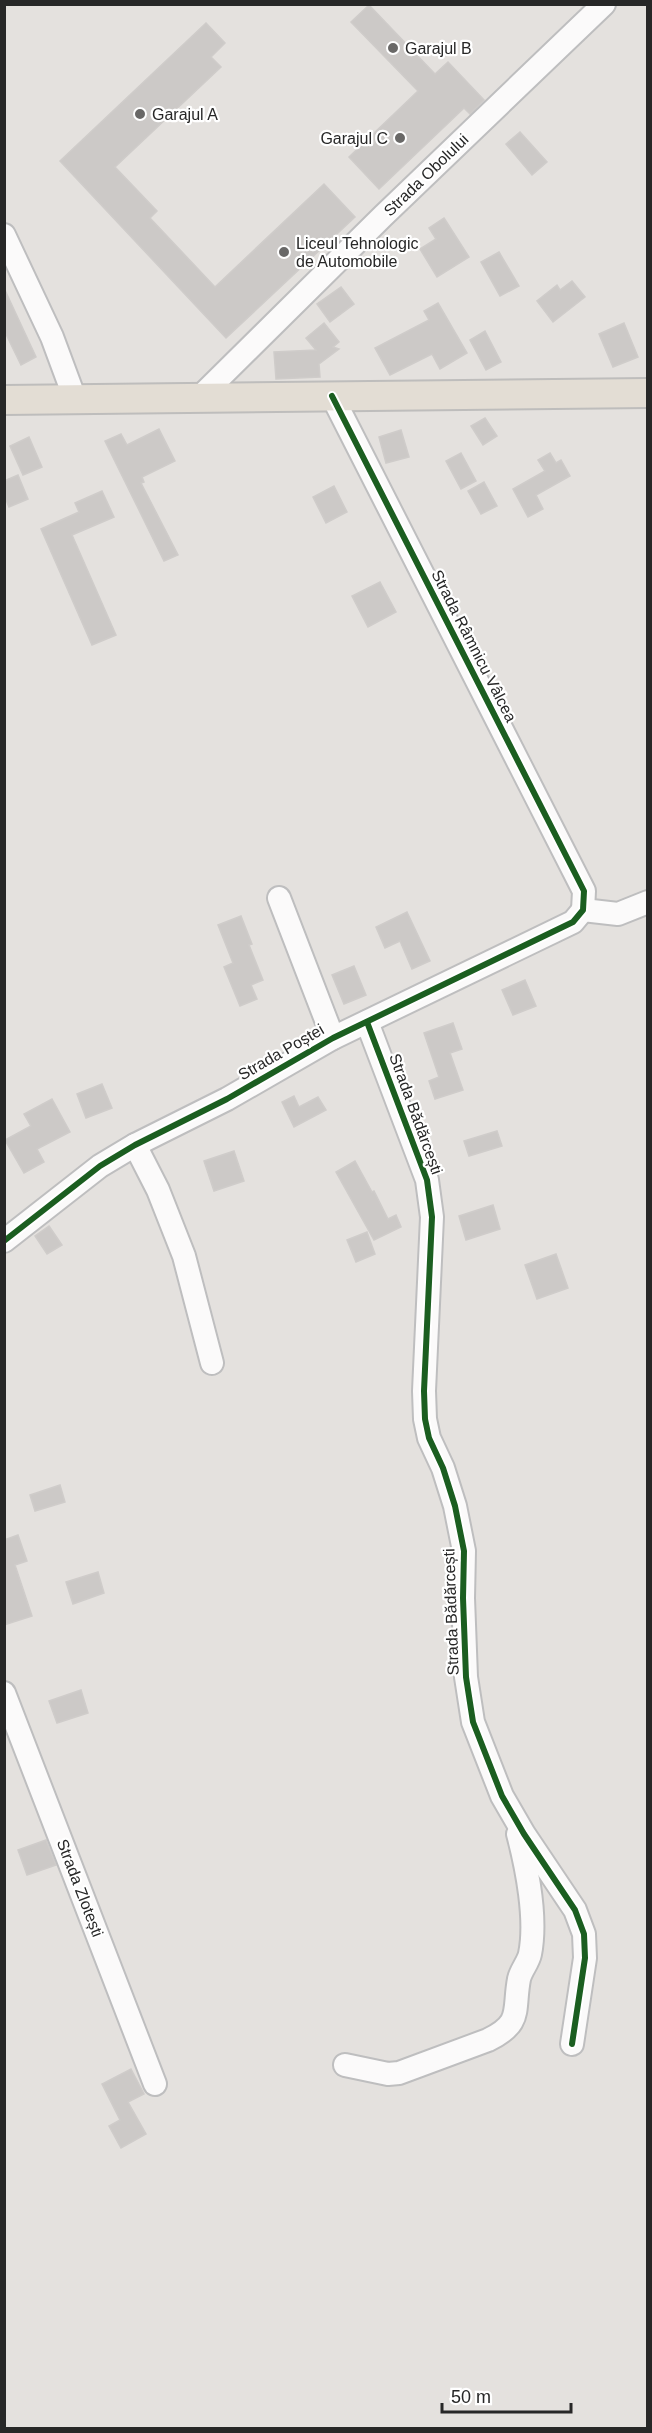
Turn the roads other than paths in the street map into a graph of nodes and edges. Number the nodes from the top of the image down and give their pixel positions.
1 (604, 4) edge
2 (4, 235) edge
3 (648, 393) edge
4 (332, 396) junction
5 (199, 398) junction
6 (75, 399) junction
7 (4, 400) edge
8 (279, 898) dead end
9 (648, 902) edge
10 (583, 910) junction
11 (367, 1022) junction
12 (333, 1038) junction
13 (135, 1145) junction
14 (4, 1241) edge
15 (212, 1363) dead end
16 (4, 1693) edge
17 (516, 1820) junction
18 (572, 2044) dead end
19 (345, 2065) dead end
20 (155, 2084) dead end

1 - 5 street, Strada Obolului
2 - 6 street
3 - 4 main road
4 - 5 main road
4 - 10 street, Strada Râmnicu Vâlcea
5 - 6 main road
6 - 7 main road
8 - 12 street, Strada Poștei
9 - 10 street
10 - 11 street, Strada Poștei
11 - 12 street, Strada Poștei
11 - 17 street, Strada Bădărcești
12 - 13 street, Strada Poștei
13 - 14 street, Strada Poștei
13 - 15 street
16 - 20 street, Strada Zlotești
17 - 18 street, Strada Bădărcești
17 - 19 street, Strada Bădărcești

